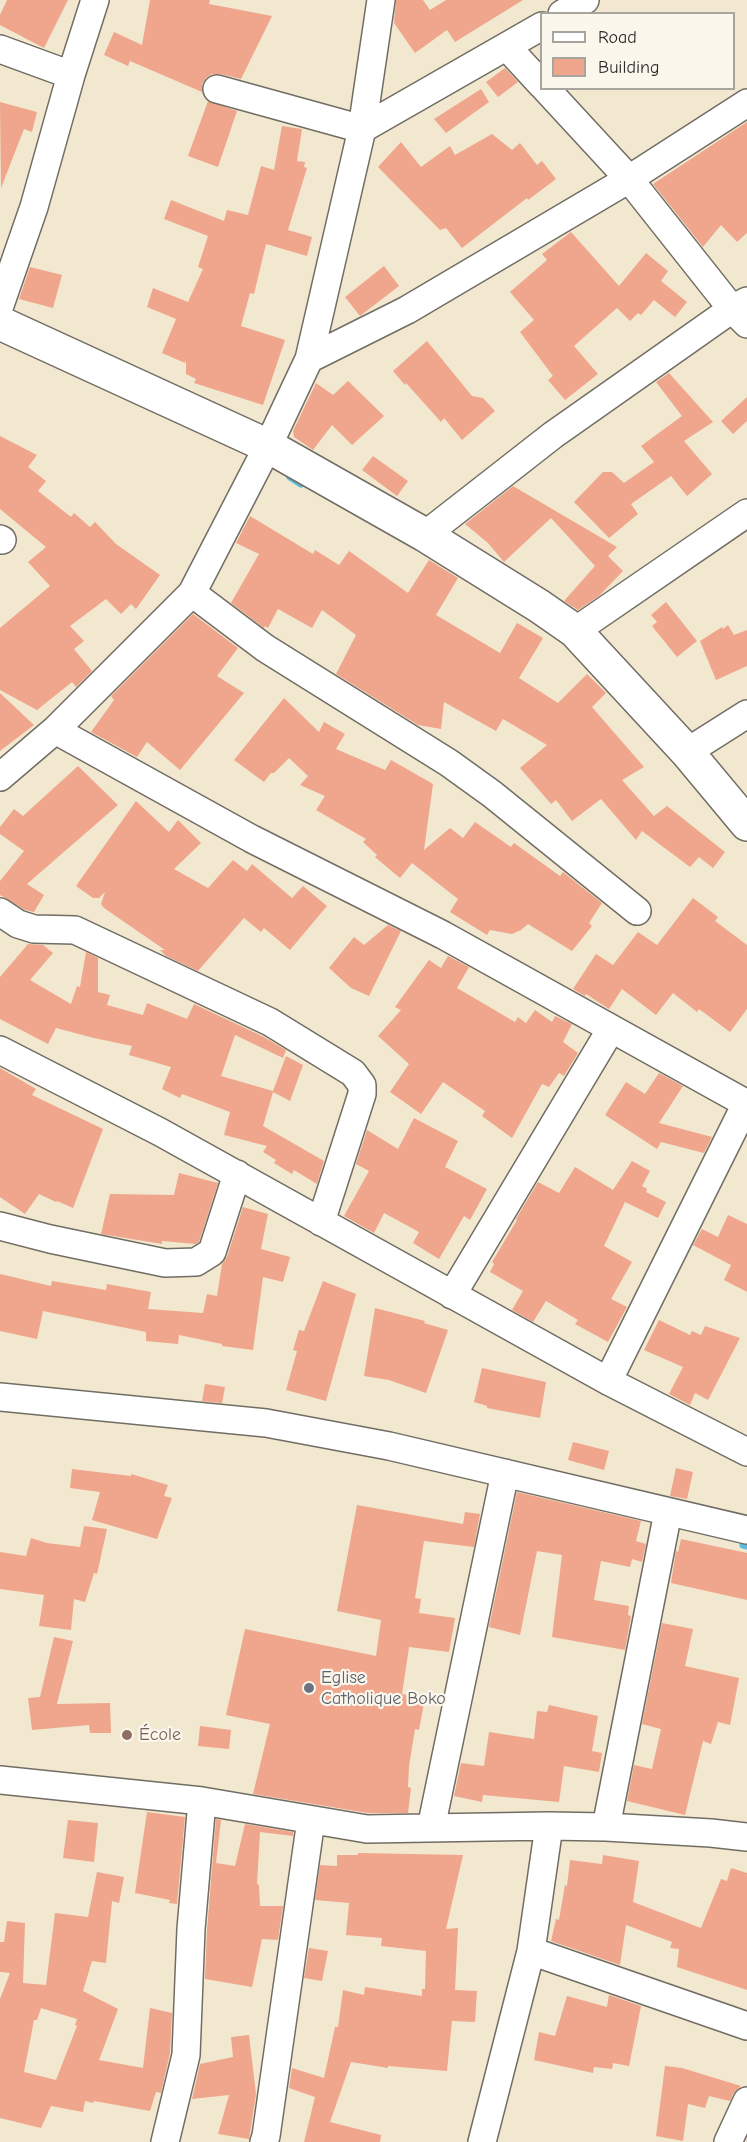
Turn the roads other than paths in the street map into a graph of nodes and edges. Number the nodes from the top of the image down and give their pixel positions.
1 (95, 0) edge
2 (381, 0) edge
3 (585, 0) edge
4 (565, 12) edge
5 (540, 27) edge
6 (507, 47) junction
7 (0, 49) edge
8 (71, 75) junction
9 (540, 83) edge
10 (217, 89) dead end
11 (547, 90) edge
12 (747, 103) edge
13 (362, 129) junction
14 (629, 180) junction
15 (0, 304) edge
16 (742, 311) edge
17 (0, 323) edge
18 (309, 359) junction
19 (268, 446) junction
20 (747, 513) edge
21 (425, 535) junction
22 (192, 593) junction
23 (576, 631) junction
24 (747, 714) edge
25 (55, 730) junction
26 (687, 752) junction
27 (0, 777) edge
28 (747, 824) edge
29 (637, 911) dead end
30 (0, 912) edge
31 (611, 1029) junction
32 (0, 1050) edge
33 (747, 1104) edge
34 (237, 1174) junction
35 (321, 1222) junction
36 (0, 1226) edge
37 (452, 1295) junction
38 (608, 1381) junction
39 (0, 1398) edge
40 (747, 1452) edge
41 (505, 1473) junction
42 (668, 1512) junction
43 (747, 1530) edge
44 (0, 1780) edge
45 (202, 1800) junction
46 (310, 1820) junction
47 (549, 1826) junction
48 (606, 1827) junction
49 (431, 1828) junction
50 (747, 1838) edge
51 (531, 1951) junction
52 (747, 2026) edge
53 (747, 2101) edge
54 (165, 2142) edge
55 (264, 2142) edge
56 (482, 2142) edge
57 (728, 2142) edge

1 - 8 street
2 - 13 street
3 - 4 street
5 - 6 street
6 - 9 street
6 - 13 street
7 - 8 street
8 - 15 street
10 - 13 street
11 - 14 street
12 - 14 street
13 - 18 street
14 - 16 street
14 - 18 street
16 - 21 street
17 - 19 main road
18 - 19 street
19 - 21 main road
19 - 22 street
20 - 23 street
21 - 23 main road
22 - 25 street
22 - 29 street
23 - 26 main road
24 - 26 street
25 - 27 street
25 - 31 street
26 - 28 main road
30 - 35 street
31 - 33 street
31 - 37 street
32 - 34 street
33 - 38 street
34 - 35 street
34 - 36 street
35 - 37 street
37 - 38 street
38 - 40 street
39 - 41 street
41 - 42 street
41 - 49 street
42 - 43 street
42 - 48 street
44 - 45 street
45 - 46 street
45 - 54 street
46 - 49 street
46 - 55 street
47 - 48 street
47 - 49 street
47 - 51 street
48 - 50 street
51 - 52 street
51 - 56 street
53 - 57 street

